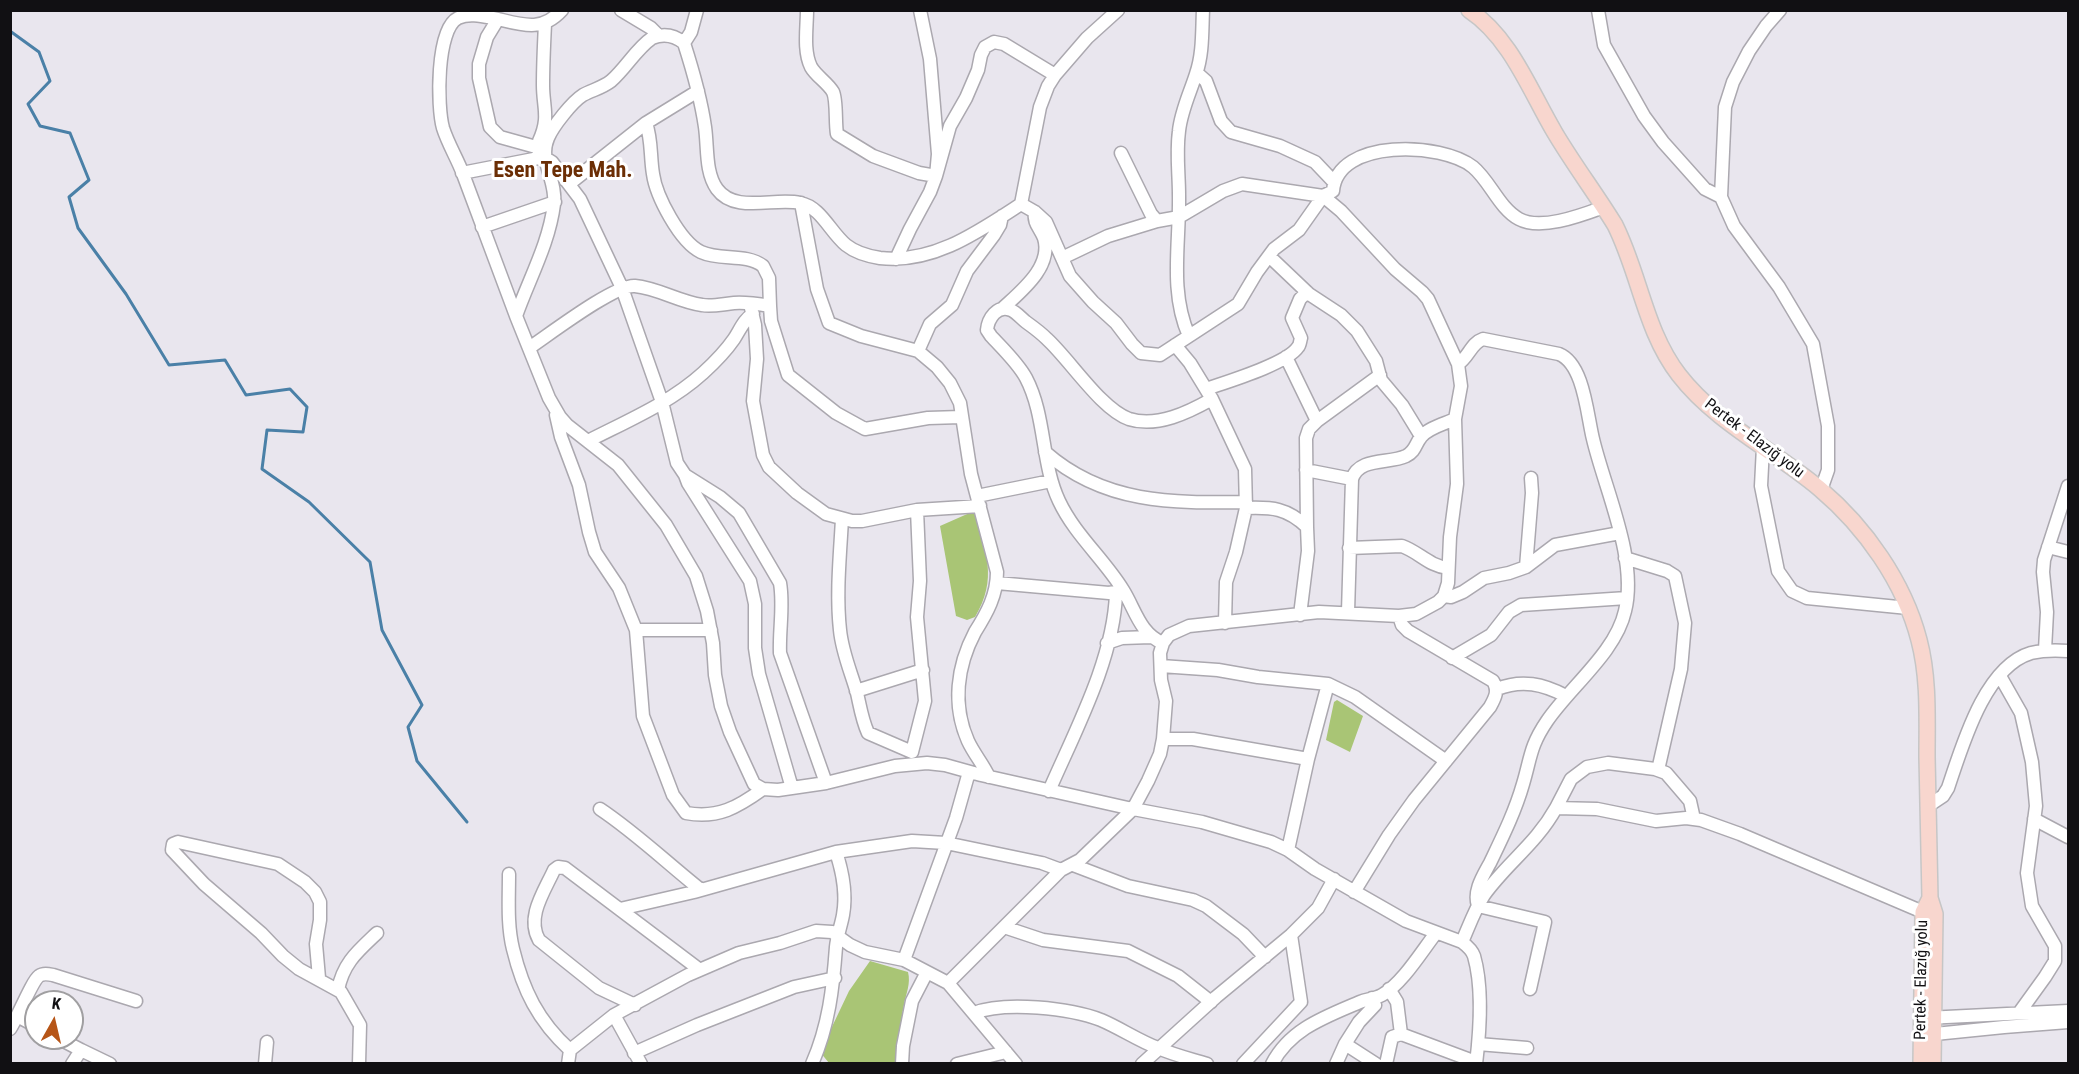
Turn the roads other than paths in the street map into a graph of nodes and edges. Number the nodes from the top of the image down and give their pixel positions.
1 (562, 10) edge
2 (621, 10) edge
3 (697, 10) edge
4 (807, 10) edge
5 (920, 10) edge
6 (1118, 10) edge
7 (1203, 10) edge
8 (1469, 10) edge
9 (1598, 10) edge
10 (1780, 10) edge
11 (498, 19) junction
12 (545, 24) junction
13 (658, 35) junction
14 (684, 43) junction
15 (1197, 73) junction
16 (1055, 75) junction
17 (698, 91) junction
18 (646, 123) junction
19 (540, 152) junction
20 (1121, 153) dead end
21 (462, 173) junction
22 (936, 176) junction
23 (1334, 182) junction
24 (568, 184) junction
25 (1323, 196) junction
26 (1721, 197) junction
27 (555, 202) junction
28 (801, 203) junction
29 (1021, 204) junction
30 (1604, 207) junction
31 (1035, 212) junction
32 (1002, 216) junction
33 (1179, 217) junction
34 (1157, 221) junction
35 (482, 227) junction
36 (1269, 256) junction
37 (1062, 258) junction
38 (896, 260) junction
39 (622, 288) junction
40 (1307, 292) junction
41 (770, 306) junction
42 (752, 309) junction
43 (1002, 309) junction
44 (516, 316) junction
45 (1189, 336) junction
46 (1175, 345) junction
47 (529, 348) junction
48 (918, 351) junction
49 (1286, 357) junction
50 (1458, 364) junction
51 (1380, 375) junction
52 (1209, 394) junction
53 (662, 402) junction
54 (555, 409) junction
55 (961, 417) junction
56 (1455, 419) junction
57 (1317, 421) junction
58 (1421, 436) junction
59 (588, 441) junction
60 (1763, 447) junction
61 (1046, 452) junction
62 (1306, 470) junction
63 (685, 475) junction
64 (1532, 477) dead end
65 (1352, 479) junction
66 (1052, 481) junction
67 (2068, 486) edge
68 (1821, 490) junction
69 (978, 501) junction
70 (1246, 505) junction
71 (917, 510) junction
72 (842, 519) junction
73 (1307, 527) junction
74 (1620, 533) junction
75 (2048, 547) junction
76 (1349, 548) junction
77 (2068, 552) edge
78 (1625, 558) junction
79 (1526, 567) junction
80 (1448, 568) junction
81 (997, 583) junction
82 (1120, 592) junction
83 (1443, 596) junction
84 (1627, 598) junction
85 (1908, 608) junction
86 (1348, 612) junction
87 (1300, 615) junction
88 (1399, 616) junction
89 (1225, 623) junction
90 (636, 630) junction
91 (711, 630) junction
92 (1151, 637) junction
93 (1107, 643) junction
94 (1163, 643) junction
95 (2045, 650) junction
96 (2068, 651) edge
97 (1452, 658) junction
98 (1161, 666) junction
99 (924, 670) junction
100 (2000, 676) junction
101 (1328, 684) junction
102 (1497, 689) junction
103 (856, 692) junction
104 (1566, 696) junction
105 (1163, 739) junction
106 (913, 758) junction
107 (1308, 759) junction
108 (1446, 760) junction
109 (1658, 770) junction
110 (969, 772) junction
111 (989, 777) junction
112 (826, 783) junction
113 (792, 788) junction
114 (763, 789) junction
115 (1049, 790) junction
116 (1928, 806) junction
117 (1556, 808) junction
118 (600, 809) dead end
119 (1133, 809) junction
120 (1694, 819) junction
121 (2034, 819) junction
122 (2068, 837) edge
123 (946, 843) junction
124 (1288, 850) junction
125 (836, 852) junction
126 (1067, 867) junction
127 (509, 874) dead end
128 (1334, 879) junction
129 (701, 890) junction
130 (1354, 892) junction
131 (1927, 905) junction
132 (1478, 906) junction
133 (620, 909) junction
134 (1004, 927) junction
135 (377, 933) dead end
136 (1436, 933) junction
137 (1291, 935) junction
138 (838, 936) junction
139 (1462, 942) junction
140 (1265, 957) junction
141 (904, 960) junction
142 (700, 969) junction
143 (927, 972) junction
144 (318, 978) junction
145 (835, 978) junction
146 (948, 983) junction
147 (1389, 989) junction
148 (1530, 989) dead end
149 (338, 990) junction
150 (1372, 998) junction
151 (136, 1001) dead end
152 (1210, 1002) junction
153 (635, 1005) junction
154 (2068, 1011) edge
155 (974, 1013) junction
156 (2019, 1013) junction
157 (614, 1015) junction
158 (18, 1017) junction
159 (1928, 1018) junction
160 (24, 1020) edge
161 (2068, 1022) edge
162 (10, 1029) edge
163 (1401, 1034) junction
164 (1928, 1035) junction
165 (267, 1042) dead end
166 (1345, 1044) junction
167 (1478, 1044) junction
168 (1158, 1048) junction
169 (1527, 1048) dead end
170 (81, 1050) joint
171 (570, 1050) junction
172 (1006, 1052) junction
173 (637, 1058) edge
174 (1476, 1063) edge
175 (72, 1064) edge
176 (110, 1064) edge
177 (265, 1064) edge
178 (359, 1064) edge
179 (568, 1064) edge
180 (812, 1064) edge
181 (902, 1064) edge
182 (957, 1064) edge
183 (1016, 1064) edge
184 (1143, 1064) edge
185 (1207, 1064) edge
186 (1243, 1064) edge
187 (1272, 1064) edge
188 (1336, 1064) edge
189 (1376, 1064) edge
190 (1386, 1064) edge
191 (1921, 1064) edge
192 (1933, 1064) edge

1 - 12 street
2 - 13 street
3 - 14 street
4 - 22 street
5 - 22 street
6 - 16 street
7 - 15 street
8 - 30 main road, Pertek - Elazığ yolu
9 - 26 street
10 - 26 street
11 - 12 street
11 - 19 street
11 - 21 street
12 - 19 street
13 - 14 street
13 - 19 street
14 - 17 street
15 - 23 street
15 - 33 street
16 - 22 street
16 - 29 street
17 - 18 street
17 - 28 street
18 - 24 street
18 - 41 street
19 - 21 street
19 - 24 street
19 - 27 street
20 - 34 street
21 - 35 street
22 - 38 street
23 - 25 street
23 - 30 street
24 - 39 street
25 - 33 street
25 - 36 street
25 - 50 street
26 - 68 street
27 - 35 street
27 - 44 street
28 - 38 street
28 - 48 street
29 - 31 street
29 - 32 street
30 - 60 main road, Pertek - Elazığ yolu
31 - 37 street
31 - 43 street
32 - 38 street
32 - 48 street
33 - 34 street
33 - 45 street
34 - 37 street
35 - 44 street
36 - 40 street
36 - 45 street
37 - 46 street
39 - 42 street
39 - 47 street
39 - 53 street
40 - 49 street
40 - 51 street
41 - 42 street
41 - 55 street
42 - 53 street
42 - 72 street
43 - 52 street
43 - 61 street
44 - 47 street
45 - 46 street
46 - 52 street
47 - 54 street
48 - 55 street
49 - 52 street
49 - 57 street
50 - 56 street
50 - 74 street
51 - 57 street
51 - 58 street
52 - 70 street
53 - 59 street
53 - 63 street
54 - 59 street
54 - 90 street
55 - 69 street
56 - 58 street
56 - 80 street
57 - 62 street
58 - 65 street
59 - 91 street
60 - 68 main road, Pertek - Elazığ yolu
60 - 85 street
61 - 66 street
61 - 70 street
62 - 65 street
62 - 73 street
63 - 112 street
63 - 113 street
64 - 79 street
65 - 76 street
66 - 69 street
66 - 82 street
67 - 75 street
68 - 85 main road, Pertek - Elazığ yolu
69 - 71 street
69 - 81 street
70 - 73 street
70 - 89 street
71 - 72 street
71 - 99 street
72 - 103 street
73 - 87 street
74 - 78 street
74 - 79 street
75 - 77 street
75 - 95 street
76 - 80 street
76 - 86 street
78 - 84 street
78 - 109 street
79 - 83 street
80 - 83 street
81 - 82 street
81 - 111 street
82 - 92 street
82 - 93 street
83 - 88 street
84 - 97 street
84 - 104 street
85 - 116 main road, Pertek - Elazığ yolu
86 - 87 street
86 - 88 street
87 - 89 street
88 - 97 street
89 - 94 street
90 - 91 street
90 - 114 street
91 - 114 street
92 - 93 street
92 - 94 street
93 - 115 street
94 - 98 street
95 - 96 street
95 - 100 street
97 - 102 street
98 - 101 street
98 - 105 street
99 - 103 street
99 - 106 street
100 - 116 street
100 - 121 street
101 - 107 street
101 - 108 street
102 - 104 street
102 - 108 street
103 - 106 street
104 - 132 street
105 - 107 street
105 - 119 street
106 - 110 street
106 - 112 street
107 - 124 street
108 - 130 street
109 - 117 street
109 - 120 street
110 - 111 street
110 - 123 street
111 - 115 street
112 - 113 street
113 - 114 street
115 - 119 street
116 - 131 main road, Pertek - Elazığ yolu
117 - 120 street
117 - 132 street
118 - 129 street
119 - 124 street
119 - 126 street
120 - 131 street
121 - 122 street
121 - 156 street
123 - 125 street
123 - 126 street
123 - 141 street
124 - 128 street
125 - 129 street
125 - 138 street
126 - 134 street
126 - 140 street
127 - 171 street
128 - 130 street
128 - 137 street
129 - 133 street
130 - 136 street
131 - 159 main road, Pertek - Elazığ yolu
132 - 139 street
132 - 148 street
133 - 142 street
133 - 153 street
134 - 146 street
134 - 152 street
135 - 149 street
136 - 139 street
136 - 147 street
137 - 140 street
137 - 186 street
138 - 141 street
138 - 142 street
138 - 145 street
139 - 167 street
140 - 152 street
141 - 143 street
142 - 153 street
143 - 146 street
143 - 181 street
144 - 144 street
144 - 149 street
145 - 173 street
145 - 180 street
146 - 155 street
147 - 150 street
147 - 163 street
149 - 178 street
150 - 166 street
150 - 187 street
151 - 158 street
152 - 168 street
153 - 157 street
154 - 156 street
155 - 168 street
155 - 172 street
156 - 159 street
157 - 171 street
157 - 173 street
158 - 160 street
158 - 162 street
159 - 164 main road, Pertek - Elazığ yolu
161 - 164 street
163 - 174 street
163 - 190 street
164 - 191 main road, Pertek - Elazığ yolu
164 - 192 main road, Pertek - Elazığ yolu
165 - 177 street
166 - 188 street
166 - 189 street
167 - 169 street
167 - 174 street
168 - 184 street
168 - 185 street
170 - 175 street
170 - 176 street
171 - 179 street
172 - 182 street
172 - 183 street

